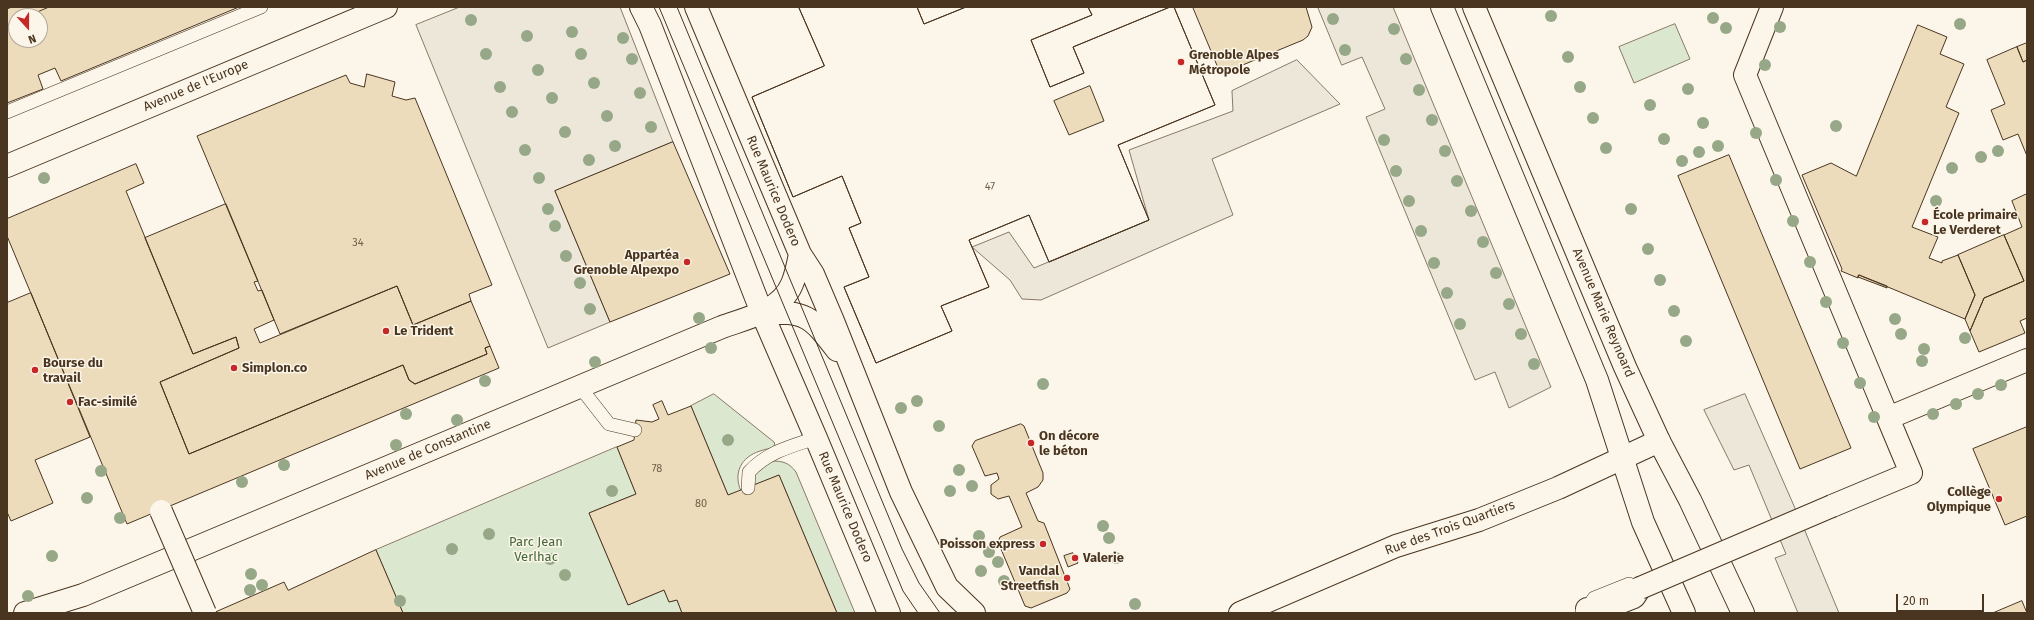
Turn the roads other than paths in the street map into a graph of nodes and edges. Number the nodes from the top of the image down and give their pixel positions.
1 (262, 7) edge
2 (386, 7) edge
3 (641, 7) edge
4 (696, 7) edge
5 (1442, 7) edge
6 (1474, 7) edge
7 (1772, 7) edge
8 (7, 112) edge
9 (7, 166) edge
10 (800, 254) junction
11 (762, 313) junction
12 (2027, 360) edge
13 (855, 373) junction
14 (580, 387) junction
15 (1888, 418) junction
16 (635, 430) dead end
17 (816, 438) junction
18 (1659, 441) junction
19 (1621, 458) junction
20 (748, 488) dead end
21 (161, 511) dead end
22 (1582, 611) edge
23 (25, 613) edge
24 (205, 613) edge
25 (889, 613) edge
26 (974, 613) edge
27 (1240, 613) edge
28 (1684, 613) edge
29 (1743, 613) edge

1 - 8 lane
2 - 9 street, Avenue de l'Europe
3 - 11 street, Rue Maurice Dodero
4 - 10 street, Rue Maurice Dodero
5 - 19 street
6 - 18 street, Avenue Marie Reynoard
7 - 15 street
10 - 11 street, Avenue de Constantine
10 - 13 street, Rue Maurice Dodero
11 - 13 street, Rue Maurice Dodero
11 - 14 street, Avenue de Constantine
11 - 17 street, Rue Maurice Dodero
12 - 15 street
13 - 26 street, Rue Maurice Dodero
14 - 16 lane
14 - 23 street, Avenue de Constantine
15 - 22 street, bridge
17 - 20 lane
17 - 25 street, Rue Maurice Dodero
18 - 19 street, Rue des Trois Quartiers
18 - 29 street, Avenue Marie Reynoard
19 - 27 street, Rue des Trois Quartiers
19 - 28 street
21 - 24 street, bridge

